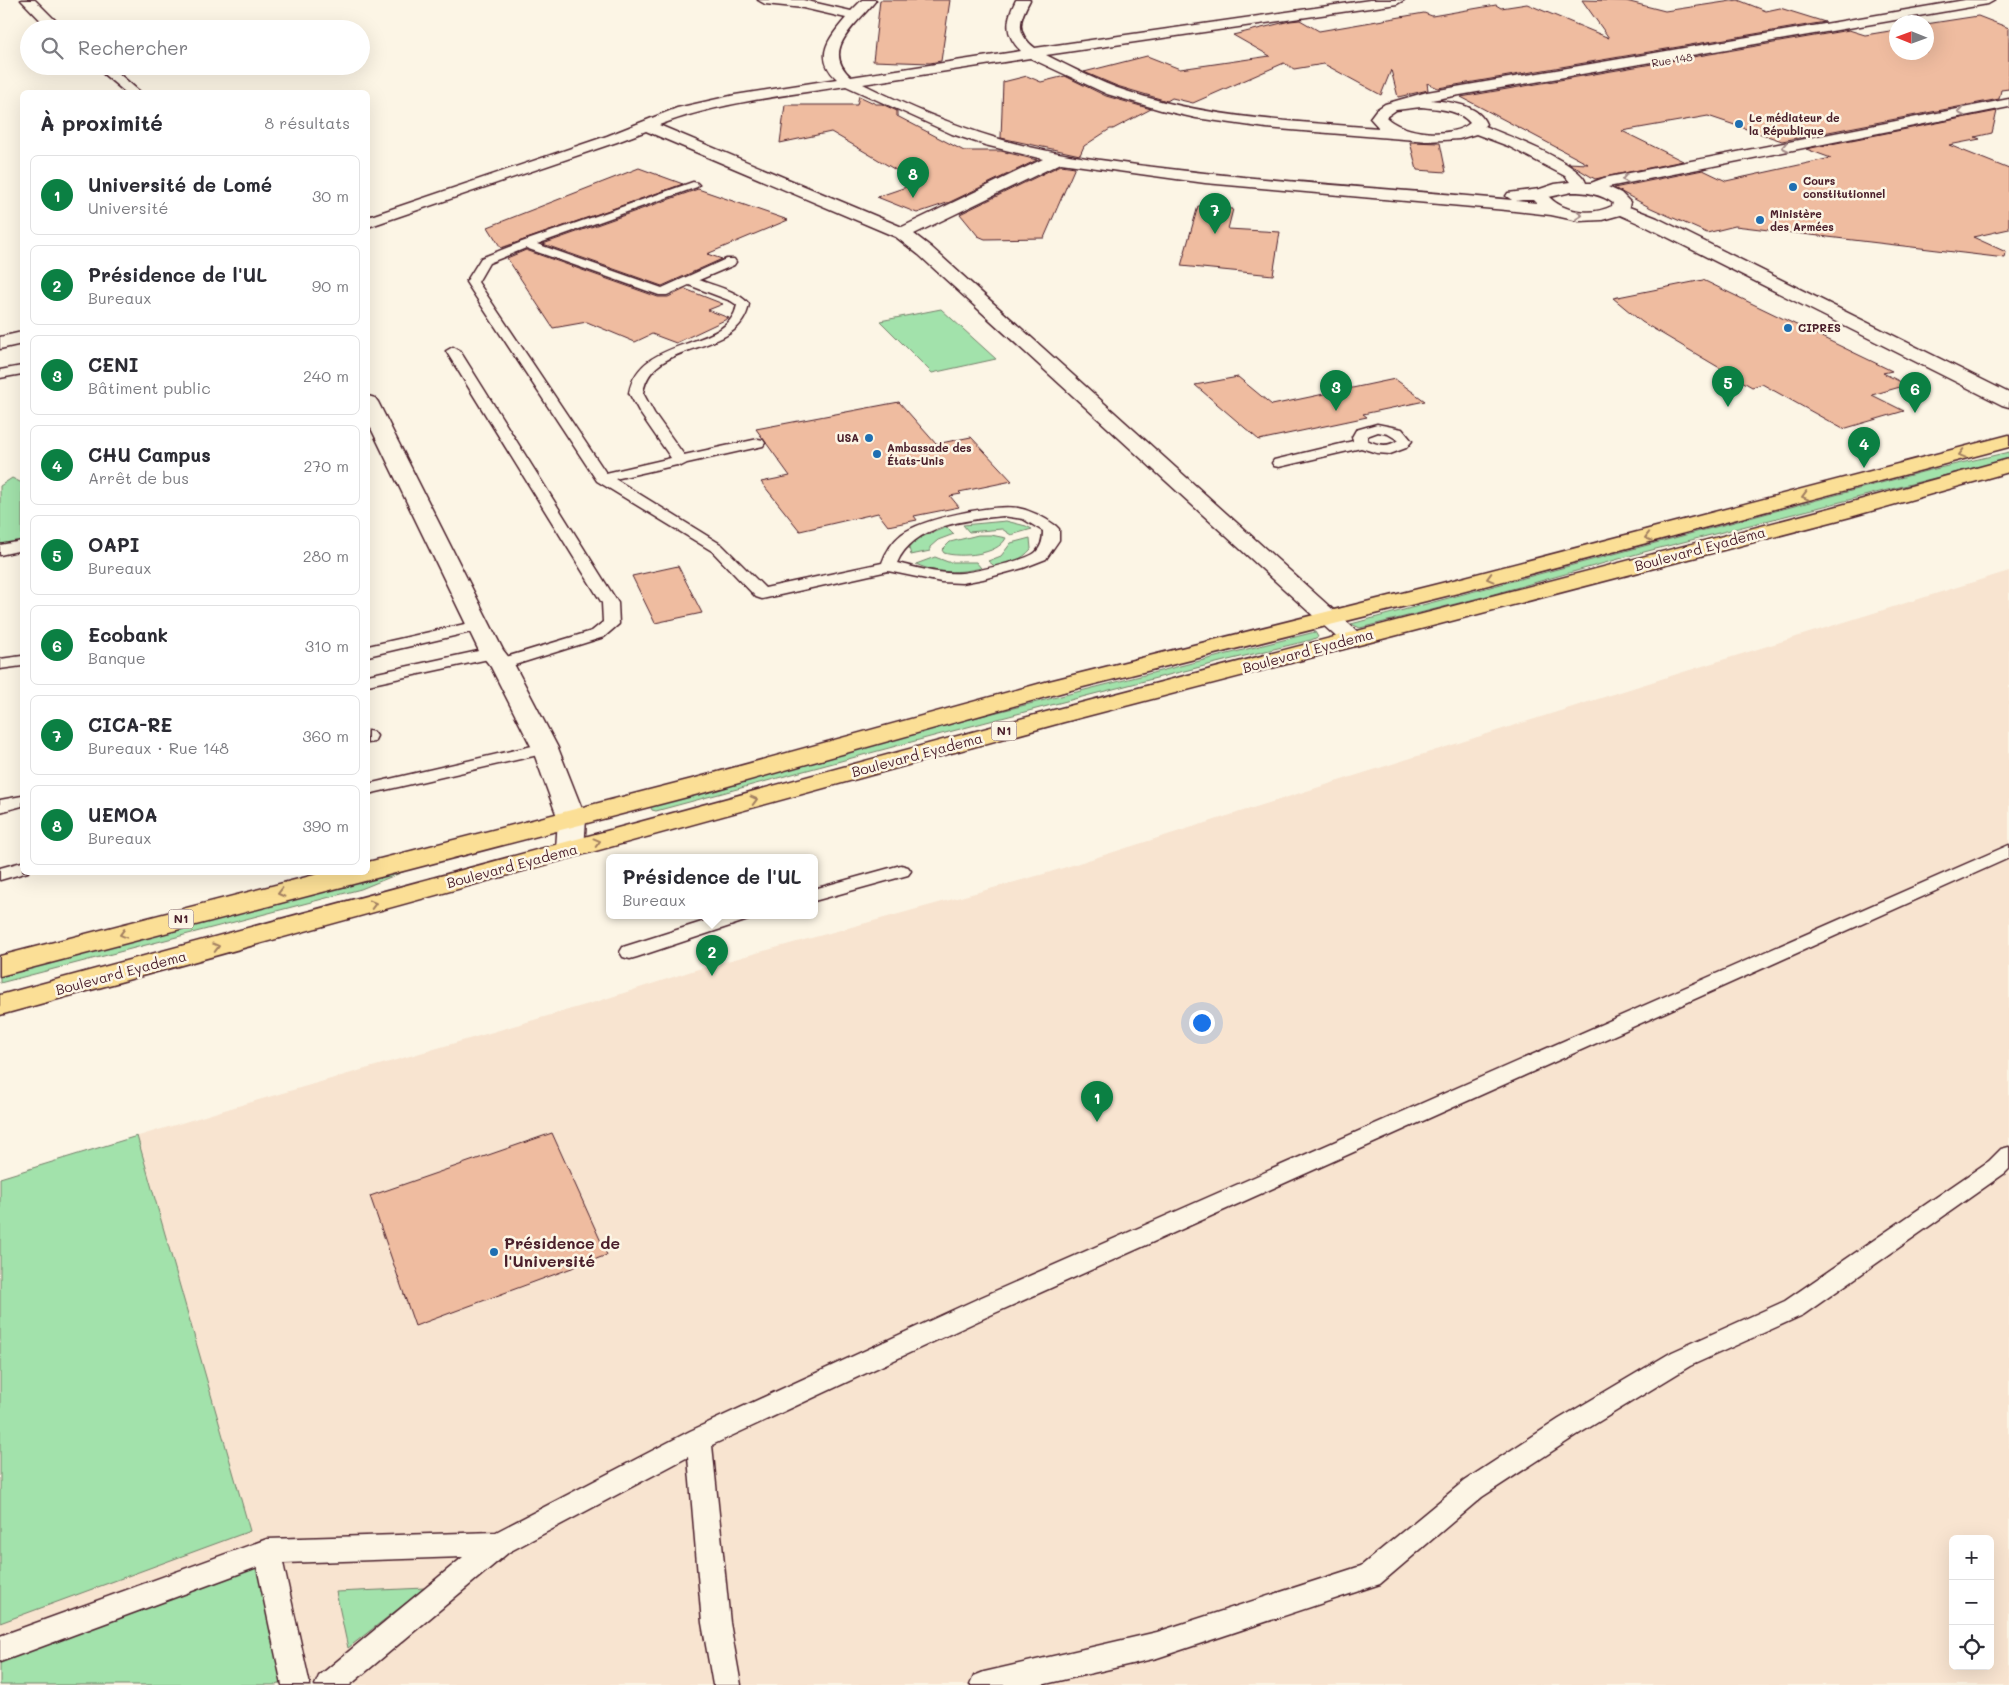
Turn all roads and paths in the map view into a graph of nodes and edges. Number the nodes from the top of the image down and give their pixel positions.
1 (28, 0) edge
2 (765, 0) edge
3 (869, 0) edge
4 (1023, 0) edge
5 (1397, 0) edge
6 (1994, 4) edge
7 (854, 16) junction
8 (1934, 17) edge
9 (48, 20) edge
10 (1889, 26) edge
11 (1731, 47) junction
12 (1032, 53) junction
13 (112, 75) edge
14 (847, 81) junction
15 (130, 90) edge
16 (2009, 103) edge
17 (1405, 104) junction
18 (1453, 107) junction
19 (2009, 119) edge
20 (1906, 121) junction
21 (645, 125) junction
22 (1475, 128) junction
23 (1408, 134) junction
24 (1060, 156) junction
25 (1718, 176) dead end
26 (693, 185) dead end
27 (1586, 188) junction
28 (1545, 193) junction
29 (1474, 201) junction
30 (1617, 202) junction
31 (1556, 210) junction
32 (370, 221) edge
33 (902, 233) junction
34 (526, 244) junction
35 (730, 262) dead end
36 (688, 280) junction
37 (20, 338) edge
38 (0, 343) edge
39 (453, 351) dead end
40 (20, 370) edge
41 (0, 374) edge
42 (2009, 401) edge
43 (370, 406) edge
44 (2009, 441) edge
45 (758, 443) dead end
46 (1363, 443) dead end
47 (681, 462) junction
48 (1279, 463) dead end
49 (2009, 465) edge
50 (602, 478) junction
51 (20, 546) edge
52 (0, 550) edge
53 (888, 566) junction
54 (1330, 618) junction
55 (478, 626) junction
56 (1352, 639) junction
57 (370, 651) edge
58 (497, 658) junction
59 (20, 661) edge
60 (0, 664) edge
61 (370, 680) edge
62 (545, 748) junction
63 (370, 789) edge
64 (20, 801) edge
65 (0, 806) edge
66 (572, 818) junction
67 (570, 850) junction
68 (2009, 851) edge
69 (20, 869) edge
70 (370, 870) edge
71 (901, 871) dead end
72 (0, 874) edge
73 (350, 875) edge
74 (818, 894) edge
75 (732, 919) edge
76 (630, 952) dead end
77 (0, 966) edge
78 (0, 1005) edge
79 (2009, 1154) edge
80 (699, 1439) junction
81 (499, 1544) junction
82 (268, 1551) junction
83 (0, 1649) edge
84 (296, 1685) edge
85 (329, 1685) edge
86 (727, 1685) edge
87 (984, 1685) edge

1 - 9 street
2 - 7 street
3 - 7 street
4 - 12 street
5 - 12 street
6 - 8 street
6 - 11 street
7 - 14 street
10 - 11 street, Rue 148
11 - 17 street
11 - 18 street, Rue 148
12 - 14 street
12 - 23 street
13 - 15 street
14 - 21 street
14 - 24 street
16 -> 20 street
17 - 18 street
17 - 23 street
18 - 22 street
19 - 20 street
20 -> 27 street
21 - 32 street
21 - 33 street
22 - 23 street
22 - 27 street
24 - 29 street
24 - 33 street
25 - 30 street
26 - 34 lane
27 - 28 street
27 - 30 street
28 - 29 street
28 - 31 street
29 - 31 street
31 -> 30 street
30 - 42 street
33 - 54 street
34 - 36 lane
34 - 50 lane
35 - 36 lane
36 - 47 lane
37 - 38 street
39 - 58 lane
40 - 41 lane
43 - 55 street
44 -> 54 highway, Boulevard Eyadema / N1
45 - 47 lane
46 - 48 lane
47 - 50 lane
49 - 56 highway, Boulevard Eyadema / N1
50 - 53 lane
51 - 52 lane
53 - 53 lane
54 - 56 street
54 - 66 highway, Boulevard Eyadema / N1
55 - 57 lane
55 - 58 street
67 -> 56 highway, Boulevard Eyadema / N1
58 - 61 lane
58 - 62 street
59 - 60 lane
62 - 63 lane
62 - 66 street
64 - 65 lane
66 - 67 street
66 - 70 highway, Boulevard Eyadema / N1
78 -> 67 highway, Boulevard Eyadema / N1
68 - 80 lane
69 - 72 lane
71 - 74 lane
73 -> 77 highway, N1
75 - 76 lane
79 - 87 lane
80 - 81 lane
80 - 86 lane
81 - 82 lane
81 - 85 lane
82 - 83 lane
82 - 84 lane

